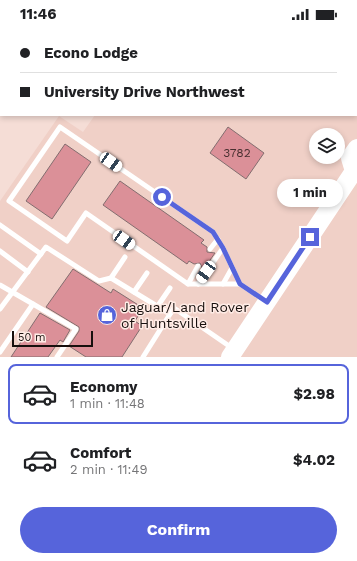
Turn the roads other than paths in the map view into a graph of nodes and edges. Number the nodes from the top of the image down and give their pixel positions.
1 (357, 148) edge
2 (355, 171) edge
3 (0, 225) edge
4 (218, 239) junction
5 (223, 248) junction
6 (210, 249) dead end
7 (0, 252) edge
8 (41, 254) junction
9 (124, 257) dead end
10 (198, 266) dead end
11 (232, 268) junction
12 (28, 272) junction
13 (147, 273) dead end
14 (111, 278) junction
15 (0, 284) edge
16 (188, 284) junction
17 (198, 284) junction
18 (223, 284) junction
19 (240, 284) junction
20 (170, 288) dead end
21 (13, 292) junction
22 (134, 292) junction
23 (267, 302) junction
24 (33, 304) junction
25 (157, 307) junction
26 (0, 309) edge
27 (170, 314) junction
28 (0, 352) edge
29 (232, 353) edge
30 (57, 357) edge
31 (143, 357) edge

1 - 2 highway
2 - 23 highway
3 - 8 lane
4 - 5 lane
4 - 6 lane
4 - 16 lane
5 - 11 lane
5 - 17 lane
7 - 12 lane
8 - 12 lane
8 - 14 lane
9 - 14 lane
10 - 16 lane
11 - 18 lane
11 - 19 lane
12 - 21 lane
13 - 22 lane
14 - 22 lane
15 - 21 lane
16 - 17 lane
17 - 18 lane
18 - 19 lane
19 - 23 lane
20 - 25 lane
21 - 24 lane
21 - 26 lane
22 - 25 lane
23 - 29 highway
24 - 28 lane
24 - 30 lane
25 - 27 lane
27 - 29 lane
27 - 31 lane

